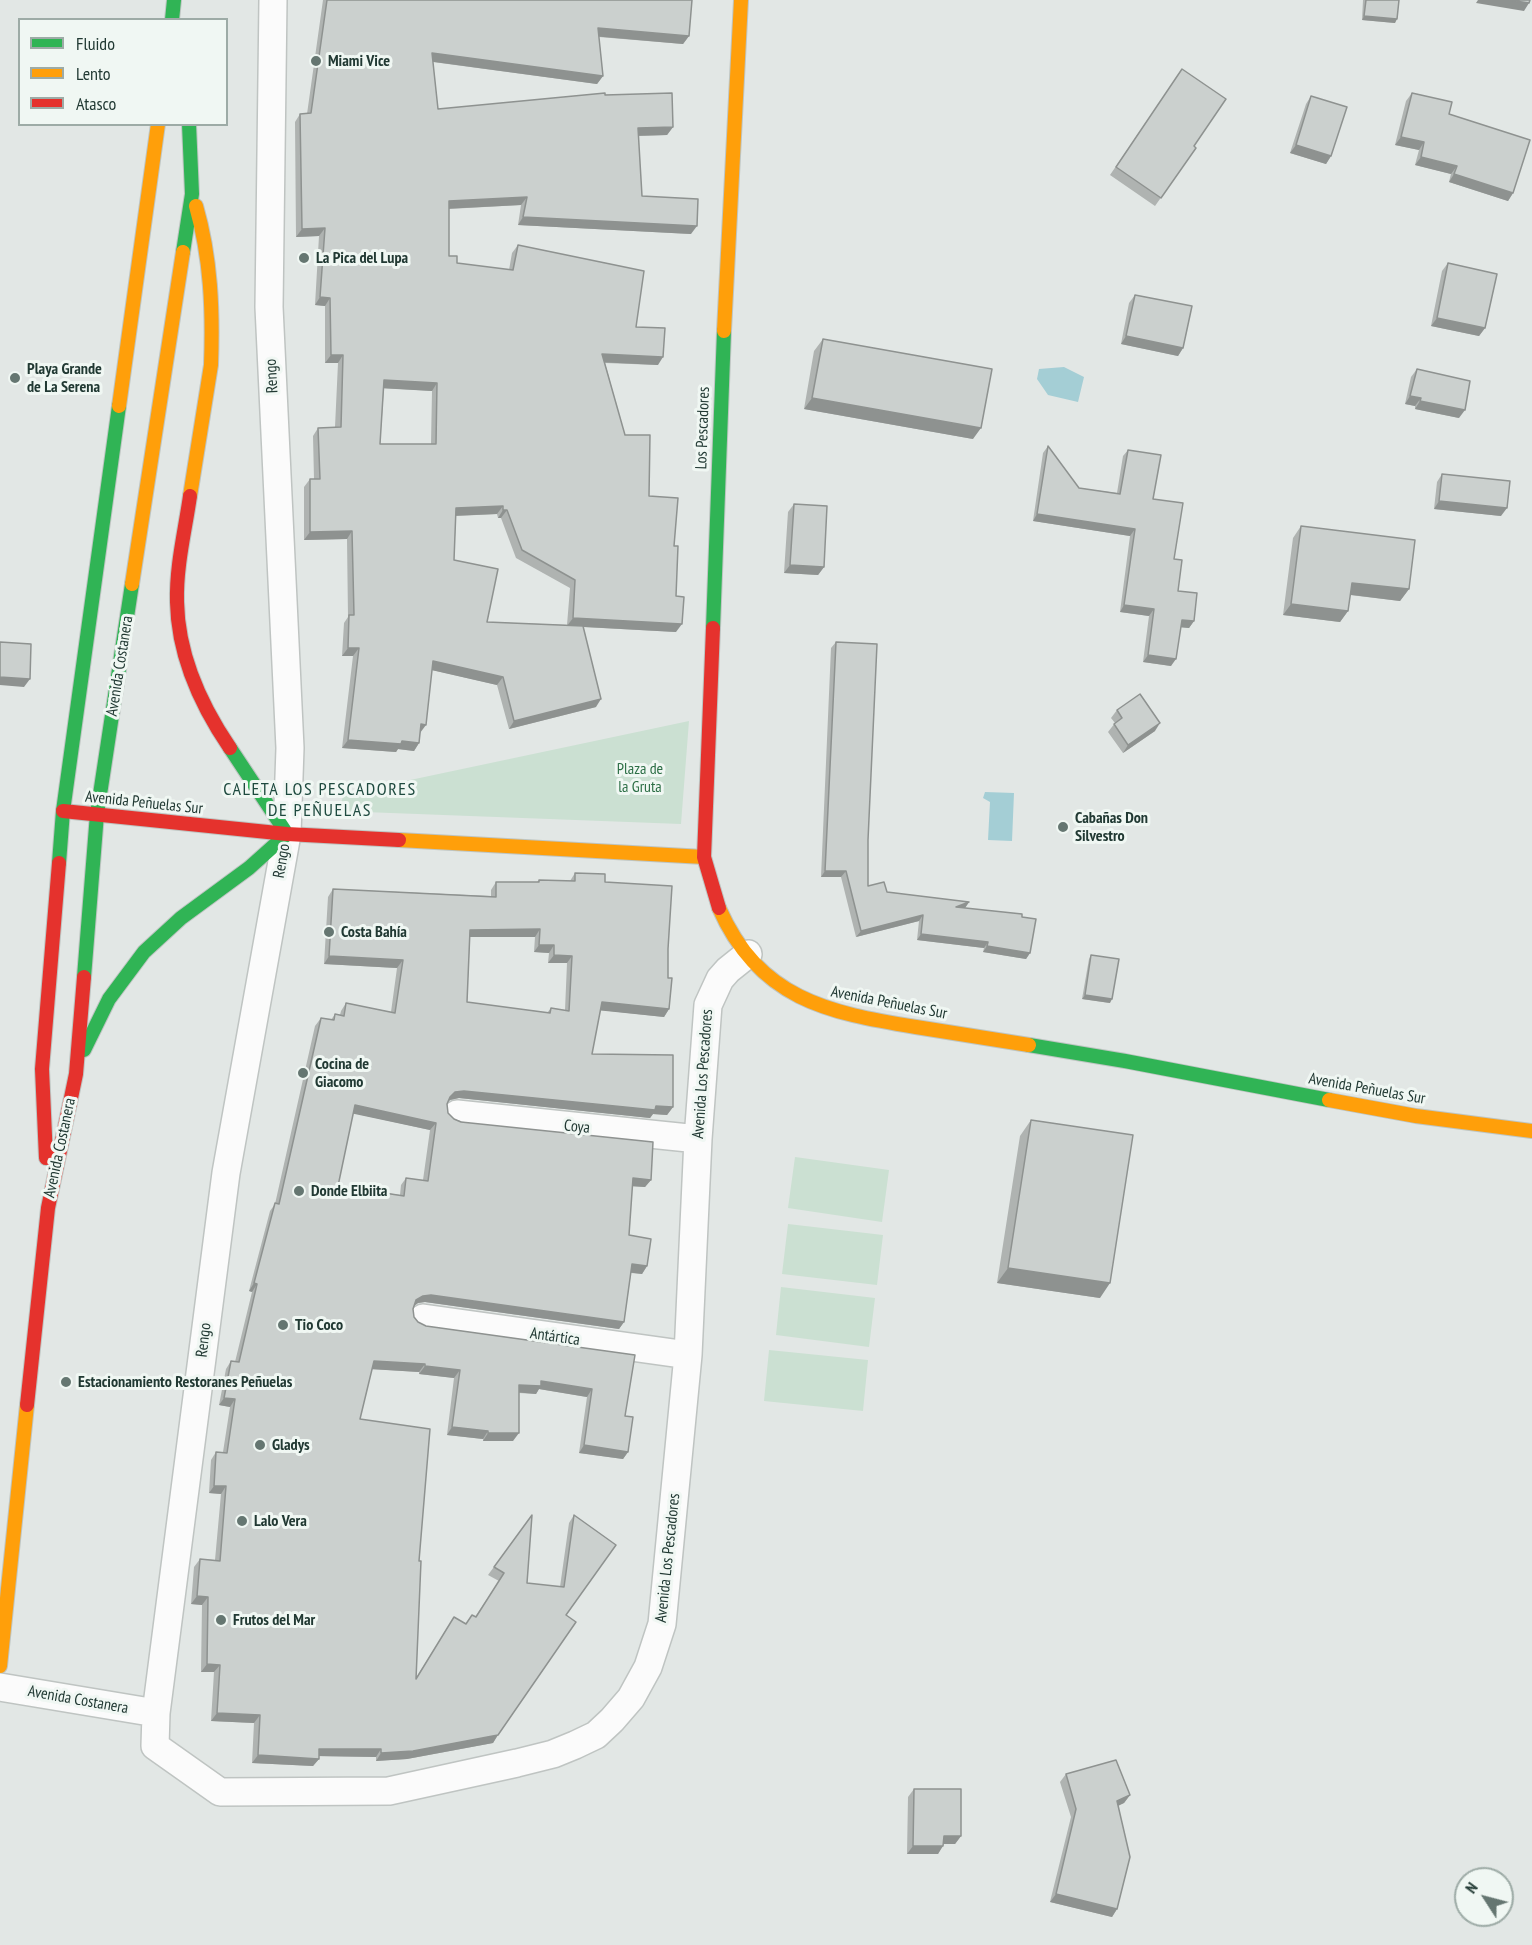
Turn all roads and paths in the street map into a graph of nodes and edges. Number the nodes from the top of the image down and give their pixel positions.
1 (174, 0) edge
2 (183, 0) edge
3 (273, 0) edge
4 (741, 0) edge
5 (172, 18) edge
6 (184, 18) edge
7 (158, 126) edge
8 (189, 126) edge
9 (192, 194) junction
10 (63, 811) junction
11 (98, 814) junction
12 (287, 834) junction
13 (704, 856) junction
14 (748, 954) junction
15 (76, 1074) junction
16 (457, 1114) dead end
17 (1532, 1131) edge
18 (698, 1139) junction
19 (48, 1208) junction
20 (423, 1318) dead end
21 (688, 1355) junction
22 (0, 1666) edge
23 (0, 1687) edge
24 (156, 1713) junction

1 - 5 main road
2 - 6 main road
3 - 12 street, Rengo
4 - 13 main road, Los Pescadores
7 - 10 main road, Avenida Costanera
8 - 9 main road, Avenida Costanera
9 - 11 main road, Avenida Costanera
9 - 12 main road
10 - 11 main road, Avenida Peñuelas Sur
10 - 19 main road, Avenida Costanera
11 - 12 main road, Avenida Peñuelas Sur
11 - 15 main road, Avenida Costanera
12 - 13 main road, Avenida Peñuelas Sur
12 - 15 main road
12 - 24 street, Rengo
13 - 14 main road, Avenida Peñuelas Sur
14 - 17 main road, Avenida Peñuelas Sur
14 - 18 street, Avenida Los Pescadores
15 - 19 main road, Avenida Costanera
16 - 18 street, Coya
18 - 21 street, Avenida Los Pescadores
19 - 22 main road, Avenida Costanera
20 - 21 street, Antártica
21 - 24 street, Avenida Los Pescadores
23 - 24 street, Avenida Costanera

